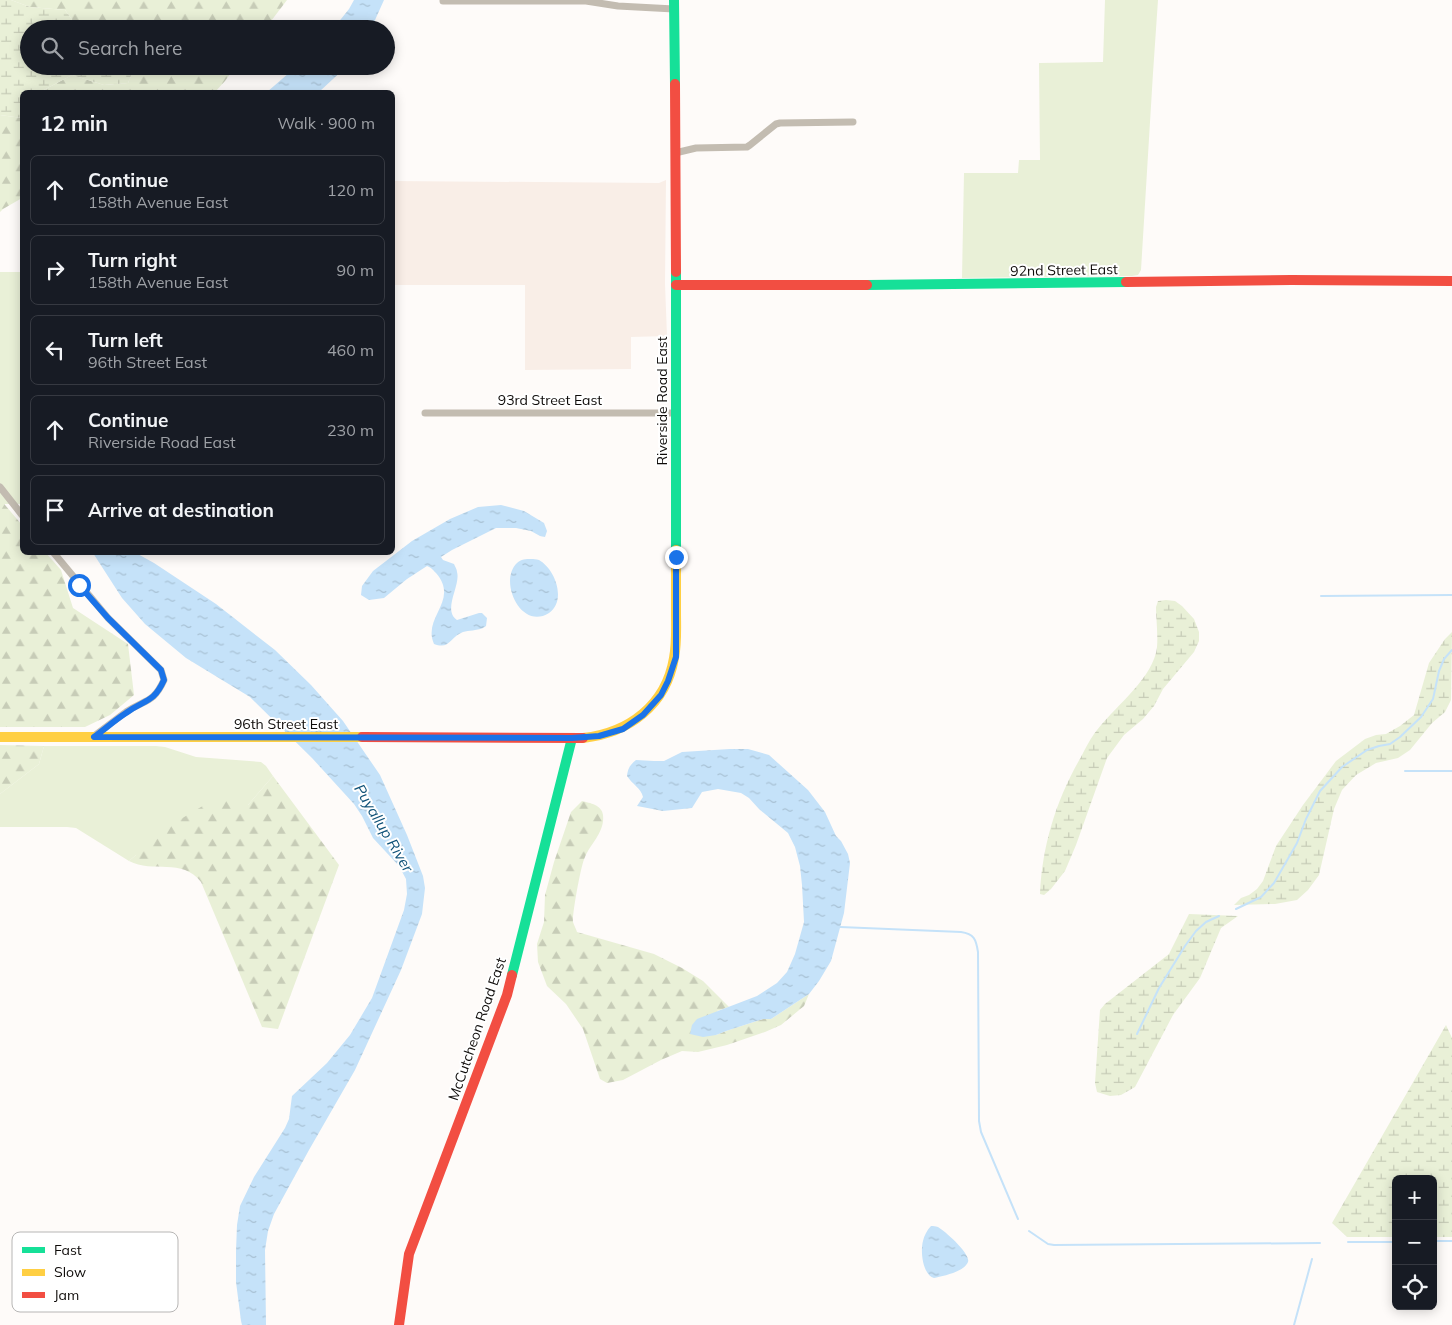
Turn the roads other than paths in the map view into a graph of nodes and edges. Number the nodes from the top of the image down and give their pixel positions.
1 (442, 1) edge
2 (674, 5) edge
3 (853, 122) dead end
4 (676, 153) junction
5 (1452, 280) edge
6 (676, 285) junction
7 (425, 413) dead end
8 (675, 413) junction
9 (0, 487) edge
10 (20, 512) edge
11 (55, 555) edge
12 (0, 736) edge
13 (94, 737) junction
14 (572, 738) junction
15 (399, 1325) edge

1 - 2 street
2 - 4 street, Riverside Road East
3 - 4 street
4 - 6 street, Riverside Road East
5 - 6 street, 92nd Street East
6 - 8 street, Riverside Road East
7 - 8 street, 93rd Street East
8 - 14 street, Riverside Road East
9 - 10 street
11 - 13 street
12 - 13 street, 96th Street East
13 - 14 street, 96th Street East
14 - 15 street, McCutcheon Road East

